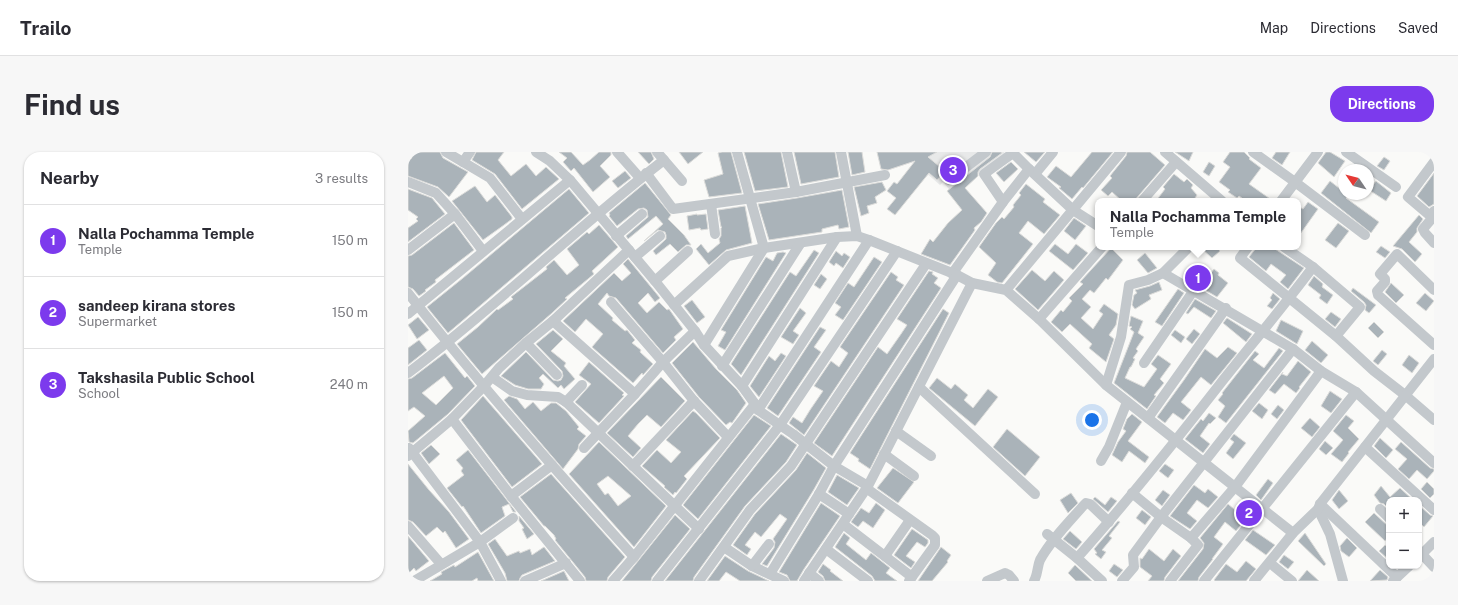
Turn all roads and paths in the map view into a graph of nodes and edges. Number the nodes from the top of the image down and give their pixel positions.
1 (446, 152) edge
2 (470, 152) edge
3 (536, 152) edge
4 (617, 152) edge
5 (657, 152) edge
6 (737, 152) edge
7 (787, 152) edge
8 (841, 152) edge
9 (986, 152) edge
10 (1012, 152) edge
11 (1053, 152) edge
12 (1121, 152) edge
13 (1165, 152) edge
14 (1253, 152) edge
15 (1318, 152) edge
16 (1346, 152) edge
17 (664, 160) junction
18 (463, 162) junction
19 (1176, 162) junction
20 (1434, 162) edge
21 (1032, 172) junction
22 (885, 175) dead end
23 (643, 176) junction
24 (570, 180) junction
25 (949, 180) dead end
26 (682, 181) dead end
27 (408, 182) edge
28 (848, 182) junction
29 (1295, 182) junction
30 (1396, 187) dead end
31 (796, 192) junction
32 (1145, 198) edge
33 (1218, 198) edge
34 (1283, 198) edge
35 (750, 199) junction
36 (1003, 202) junction
37 (710, 204) junction
38 (1073, 210) junction
39 (1434, 211) edge
40 (455, 214) junction
41 (598, 214) junction
42 (642, 214) dead end
43 (1434, 216) edge
44 (522, 219) junction
45 (1095, 224) edge
46 (715, 234) dead end
47 (1365, 235) dead end
48 (616, 236) junction
49 (660, 236) dead end
50 (857, 236) junction
51 (837, 237) junction
52 (869, 240) junction
53 (1434, 243) edge
54 (800, 244) junction
55 (764, 248) junction
56 (408, 250) edge
57 (1099, 250) edge
58 (1186, 250) edge
59 (1246, 250) edge
60 (1288, 250) edge
61 (483, 251) junction
62 (688, 251) dead end
63 (897, 251) junction
64 (632, 253) junction
65 (926, 264) junction
66 (1313, 267) junction
67 (1164, 273) junction
68 (954, 274) junction
69 (655, 281) junction
70 (972, 283) junction
71 (1006, 290) junction
72 (1194, 290) junction
73 (1434, 290) edge
74 (408, 293) edge
75 (1290, 298) junction
76 (611, 302) dead end
77 (674, 305) junction
78 (418, 306) junction
79 (1226, 308) junction
80 (408, 314) edge
81 (1039, 319) junction
82 (552, 321) junction
83 (695, 331) junction
84 (1263, 331) junction
85 (1336, 336) junction
86 (526, 342) junction
87 (447, 344) junction
88 (704, 345) junction
89 (1434, 345) edge
90 (1293, 348) junction
91 (1434, 359) edge
92 (663, 362) junction
93 (1144, 363) dead end
94 (722, 366) junction
95 (1321, 371) junction
96 (408, 373) edge
97 (557, 375) dead end
98 (492, 377) junction
99 (582, 385) dead end
100 (1106, 385) junction
101 (484, 386) junction
102 (742, 386) junction
103 (919, 387) junction
104 (1356, 392) junction
105 (635, 394) junction
106 (1405, 395) junction
107 (694, 401) junction
108 (566, 402) junction
109 (1127, 402) junction
110 (756, 407) junction
111 (1148, 418) junction
112 (452, 419) junction
113 (1386, 419) junction
114 (1434, 420) edge
115 (780, 425) junction
116 (896, 431) junction
117 (598, 434) junction
118 (728, 437) junction
119 (1176, 440) junction
120 (806, 444) junction
121 (1365, 447) junction
122 (584, 448) dead end
123 (409, 452) edge
124 (884, 454) junction
125 (931, 456) dead end
126 (1101, 461) dead end
127 (1204, 463) junction
128 (1434, 463) edge
129 (552, 465) junction
130 (633, 466) junction
131 (834, 466) junction
132 (914, 476) dead end
133 (1235, 486) junction
134 (867, 487) junction
135 (1132, 493) junction
136 (819, 494) junction
137 (1035, 494) dead end
138 (511, 496) junction
139 (674, 505) junction
140 (1319, 506) junction
141 (1262, 508) junction
142 (1380, 509) dead end
143 (1434, 510) edge
144 (849, 514) junction
145 (1386, 515) edge
146 (1161, 517) junction
147 (512, 518) dead end
148 (910, 520) junction
149 (1109, 522) junction
150 (843, 524) junction
151 (408, 526) edge
152 (699, 529) junction
153 (1293, 533) junction
154 (1051, 537) junction
155 (1191, 538) junction
156 (480, 542) junction
157 (1434, 542) edge
158 (769, 544) dead end
159 (724, 547) junction
160 (826, 549) junction
161 (1422, 552) edge
162 (885, 556) junction
163 (1422, 556) edge
164 (634, 557) junction
165 (1077, 558) junction
166 (566, 563) junction
167 (1270, 563) junction
168 (441, 564) junction
169 (752, 566) junction
170 (1434, 567) edge
171 (1406, 569) edge
172 (770, 574) junction
173 (806, 577) edge
174 (911, 579) edge
175 (1395, 579) edge
176 (414, 581) edge
177 (501, 581) edge
178 (525, 581) edge
179 (580, 581) edge
180 (613, 581) edge
181 (657, 581) edge
182 (700, 581) edge
183 (784, 581) edge
184 (819, 581) edge
185 (868, 581) edge
186 (987, 581) edge
187 (1014, 581) edge
188 (1034, 581) edge
189 (1102, 581) edge
190 (1122, 581) edge
191 (1170, 581) edge
192 (1204, 581) edge
193 (1254, 581) edge
194 (1292, 581) edge
195 (1343, 581) edge

1 - 18 street
2 - 18 street
3 - 24 street
4 - 23 street
5 - 17 street
6 - 35 street
7 - 31 street
8 - 28 street
9 - 25 street
10 - 21 street
10 - 36 street
11 - 21 street
12 - 38 street
13 - 19 street
14 - 29 street
15 - 29 street
16 - 30 street
17 - 23 street
17 - 26 street
18 - 44 street
19 - 32 street
19 - 33 street
20 - 39 street
21 - 36 street
21 - 38 street
22 - 28 street
23 - 37 street
23 - 41 street
24 - 41 street
24 - 44 street
27 - 40 street
28 - 31 street
28 - 50 street
29 - 34 street
29 - 47 street
31 - 35 street
35 - 37 street
35 - 55 street
36 - 68 street
37 - 46 street
38 - 45 street
38 - 71 street
40 - 56 street
40 - 61 street
41 - 48 street
41 - 87 street
42 - 48 street
43 - 53 street
44 - 61 street
48 - 64 street
49 - 64 street
50 - 51 street
50 - 52 street
51 - 54 street
51 - 102 street
52 - 63 street
52 - 110 street
54 - 55 street
54 - 94 street
55 - 77 street
55 - 88 street
57 - 81 street
58 - 67 street
59 - 75 street
60 - 66 street
61 - 78 street
62 - 69 street
63 - 65 street
63 - 115 street
64 - 69 street
64 - 82 street
65 - 68 street
65 - 120 street
66 - 75 street
66 - 85 street
67 - 72 street
67 - 100 street
68 - 70 street
68 - 131 street
69 - 77 street
70 - 71 street
70 - 103 street
71 - 81 street
72 - 79 street
72 - 93 street
73 - 89 street
74 - 78 street
75 - 84 street
75 - 85 street
76 - 92 street
77 - 83 street
78 - 80 street
78 - 87 street
79 - 84 street
79 - 111 street
81 - 100 street
82 - 86 street
82 - 105 street
83 - 88 street
83 - 92 street
84 - 90 street
84 - 119 street
85 - 106 street
86 - 97 street
86 - 98 street
87 - 96 street
87 - 101 street
88 - 94 street
90 - 95 street
90 - 127 street
91 - 106 street
92 - 105 street
92 - 107 street
94 - 102 street
95 - 104 street
95 - 133 street
98 - 101 street
98 - 108 street
99 - 108 street
100 - 109 street
101 - 112 street
101 - 129 street
102 - 110 street
103 - 116 street
103 - 137 street
104 - 113 street
104 - 141 street
105 - 117 street
106 - 113 street
106 - 114 street
107 - 118 street
107 - 130 street
108 - 117 street
109 - 111 street
109 - 126 street
110 - 115 street
110 - 118 street
111 - 119 street
112 - 123 street
112 - 138 street
113 - 121 street
113 - 128 street
115 - 120 street
115 - 152 street
116 - 124 street
116 - 125 street
117 - 122 street
117 - 130 street
118 - 139 street
119 - 127 street
119 - 135 street
120 - 131 street
120 - 159 street
121 - 140 street
121 - 143 street
123 - 156 street
124 - 132 street
124 - 134 street
127 - 133 street
127 - 146 street
129 - 138 street
129 - 164 street
130 - 139 street
131 - 134 street
131 - 136 street
133 - 141 street
133 - 155 street
134 - 144 street
134 - 148 street
135 - 146 street
135 - 149 street
136 - 144 street
136 - 172 street
138 - 166 street
139 - 152 street
139 - 164 street
140 - 153 street
140 - 175 street
140 - 195 street
141 - 153 street
141 - 192 street
142 - 145 street
144 - 150 street
146 - 155 street
146 - 190 street
147 - 156 street
148 - 162 street
148 - 174 street
149 - 154 street
149 - 165 street
150 - 160 street
150 - 162 street
151 - 168 street
152 - 181 street
153 - 167 street
154 - 165 street
154 - 188 street
155 - 191 street
156 - 168 street
156 - 177 street
157 - 161 street
158 - 169 street
159 - 169 street
159 - 182 street
160 - 173 street
160 - 185 street
162 - 174 street
163 - 170 street
164 - 180 street
165 - 189 street
166 - 178 street
166 - 179 street
167 - 193 street
167 - 194 street
168 - 176 street
169 - 172 street
171 - 175 street
172 - 183 street
173 - 184 street
186 - 187 street

